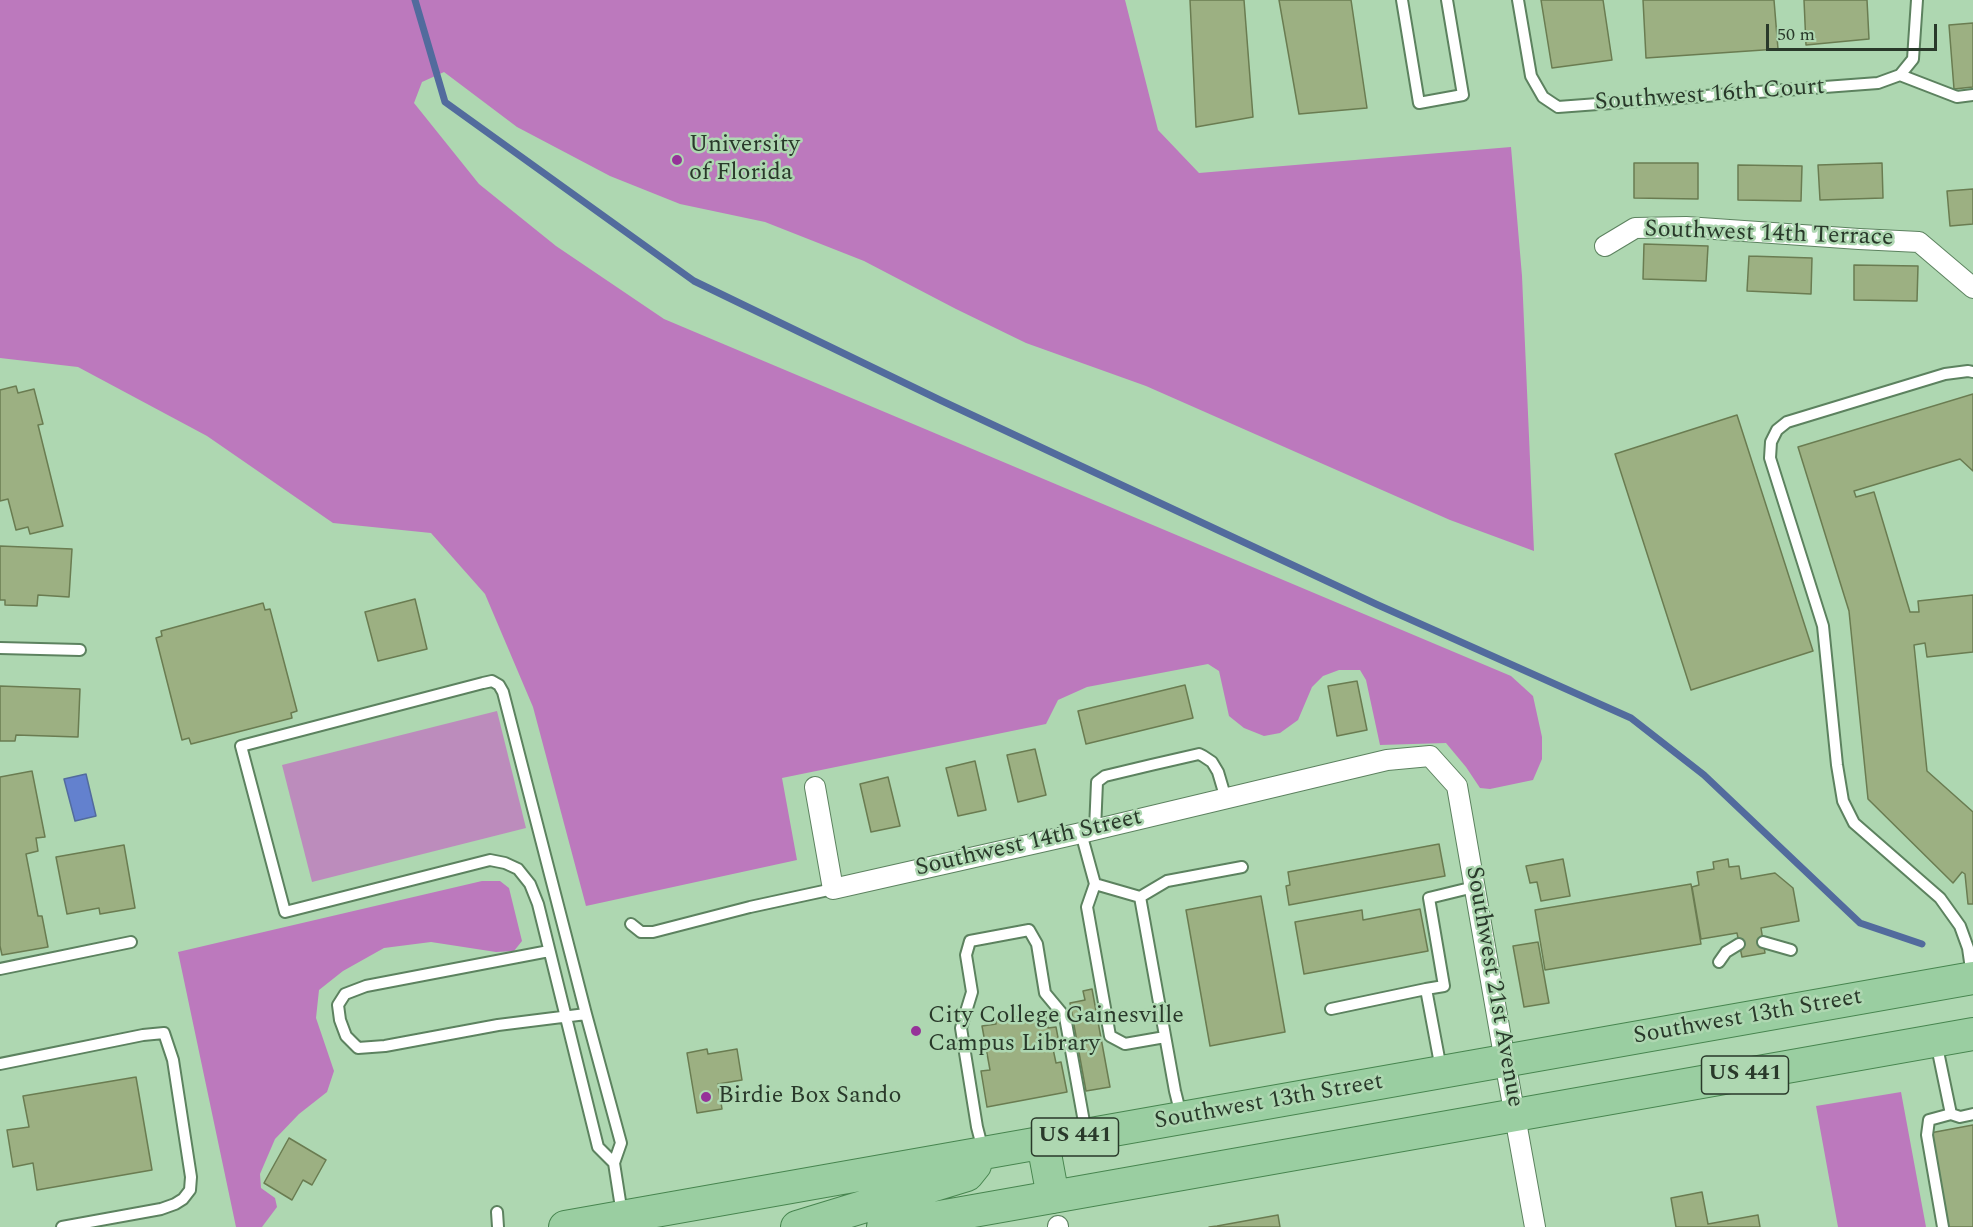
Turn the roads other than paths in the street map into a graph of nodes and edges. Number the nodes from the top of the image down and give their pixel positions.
1 (1402, 0) edge
2 (1447, 0) edge
3 (1518, 0) edge
4 (1917, 0) edge
5 (1900, 75) junction
6 (1973, 95) edge
7 (1605, 246) dead end
8 (1973, 288) edge
9 (1973, 372) edge
10 (0, 648) edge
11 (80, 650) dead end
12 (1430, 756) joint
13 (815, 787) dead end
14 (1226, 798) junction
15 (1088, 832) junction
16 (1242, 867) dead end
17 (1095, 884) junction
18 (1474, 888) junction
19 (833, 889) junction
20 (1140, 897) junction
21 (631, 924) dead end
22 (131, 942) dead end
23 (1763, 942) dead end
24 (1739, 945) dead end
25 (1791, 950) dead end
26 (549, 951) junction
27 (1719, 963) dead end
28 (0, 969) edge
29 (1973, 978) edge
30 (1426, 989) junction
31 (1331, 1009) dead end
32 (586, 1014) junction
33 (565, 1017) junction
34 (1973, 1034) edge
35 (1165, 1037) junction
36 (1935, 1041) junction
37 (1504, 1061) junction
38 (0, 1064) edge
39 (1441, 1072) junction
40 (1951, 1114) junction
41 (1973, 1114) edge
42 (1516, 1115) junction
43 (1182, 1118) junction
44 (1087, 1135) junction
45 (1043, 1143) junction
46 (984, 1153) junction
47 (614, 1163) junction
48 (497, 1212) dead end
49 (1056, 1215) edge
50 (622, 1217) junction
51 (62, 1227) edge
52 (498, 1227) edge
53 (566, 1227) edge
54 (797, 1227) edge
55 (883, 1227) edge
56 (1536, 1227) edge
57 (1943, 1227) edge

1 - 2 lane
3 - 5 lane, Southwest 16th Court
4 - 5 lane
5 - 6 lane
7 - 8 street, Southwest 14th Terrace
9 - 29 lane
10 - 11 lane
12 - 14 street, Southwest 14th Street
12 - 18 street, Southwest 21st Avenue
13 - 19 street
14 - 15 street, Southwest 14th Street
14 - 15 lane
15 - 17 lane
15 - 19 street, Southwest 14th Street
16 - 20 lane
17 - 20 lane
17 - 35 lane
18 - 30 lane
18 - 37 street, Southwest 21st Avenue
19 - 21 lane, Southwest 14th Street
20 - 35 lane
22 - 28 lane
23 - 25 lane
24 - 27 lane
26 - 32 lane
26 - 33 lane
26 - 33 lane
29 - 37 main road, Southwest 13th Street / US 441
30 - 31 lane
30 - 39 lane
32 - 33 lane
32 - 47 lane
33 - 47 lane
34 - 36 main road, US 441
35 - 43 lane
36 - 40 lane
36 - 42 main road, US 441
37 - 39 main road, Southwest 13th Street / US 441
37 - 42 street, Southwest 21st Avenue
38 - 51 lane
39 - 43 main road, Southwest 13th Street / US 441
40 - 41 lane
40 - 57 lane
42 - 49 main road, US 441
42 - 56 street, Southwest 21st Avenue
43 - 44 main road, Southwest 13th Street / US 441
44 - 45 main road, Southwest 13th Street / US 441
44 - 46 lane
45 - 46 main road, Southwest 13th Street / US 441
45 - 49 main road
46 - 50 main road, Southwest 13th Street / US 441
46 - 54 main road
47 - 50 lane
48 - 52 lane
49 - 55 main road, US 441
50 - 53 main road, Southwest 13th Street / US 441

